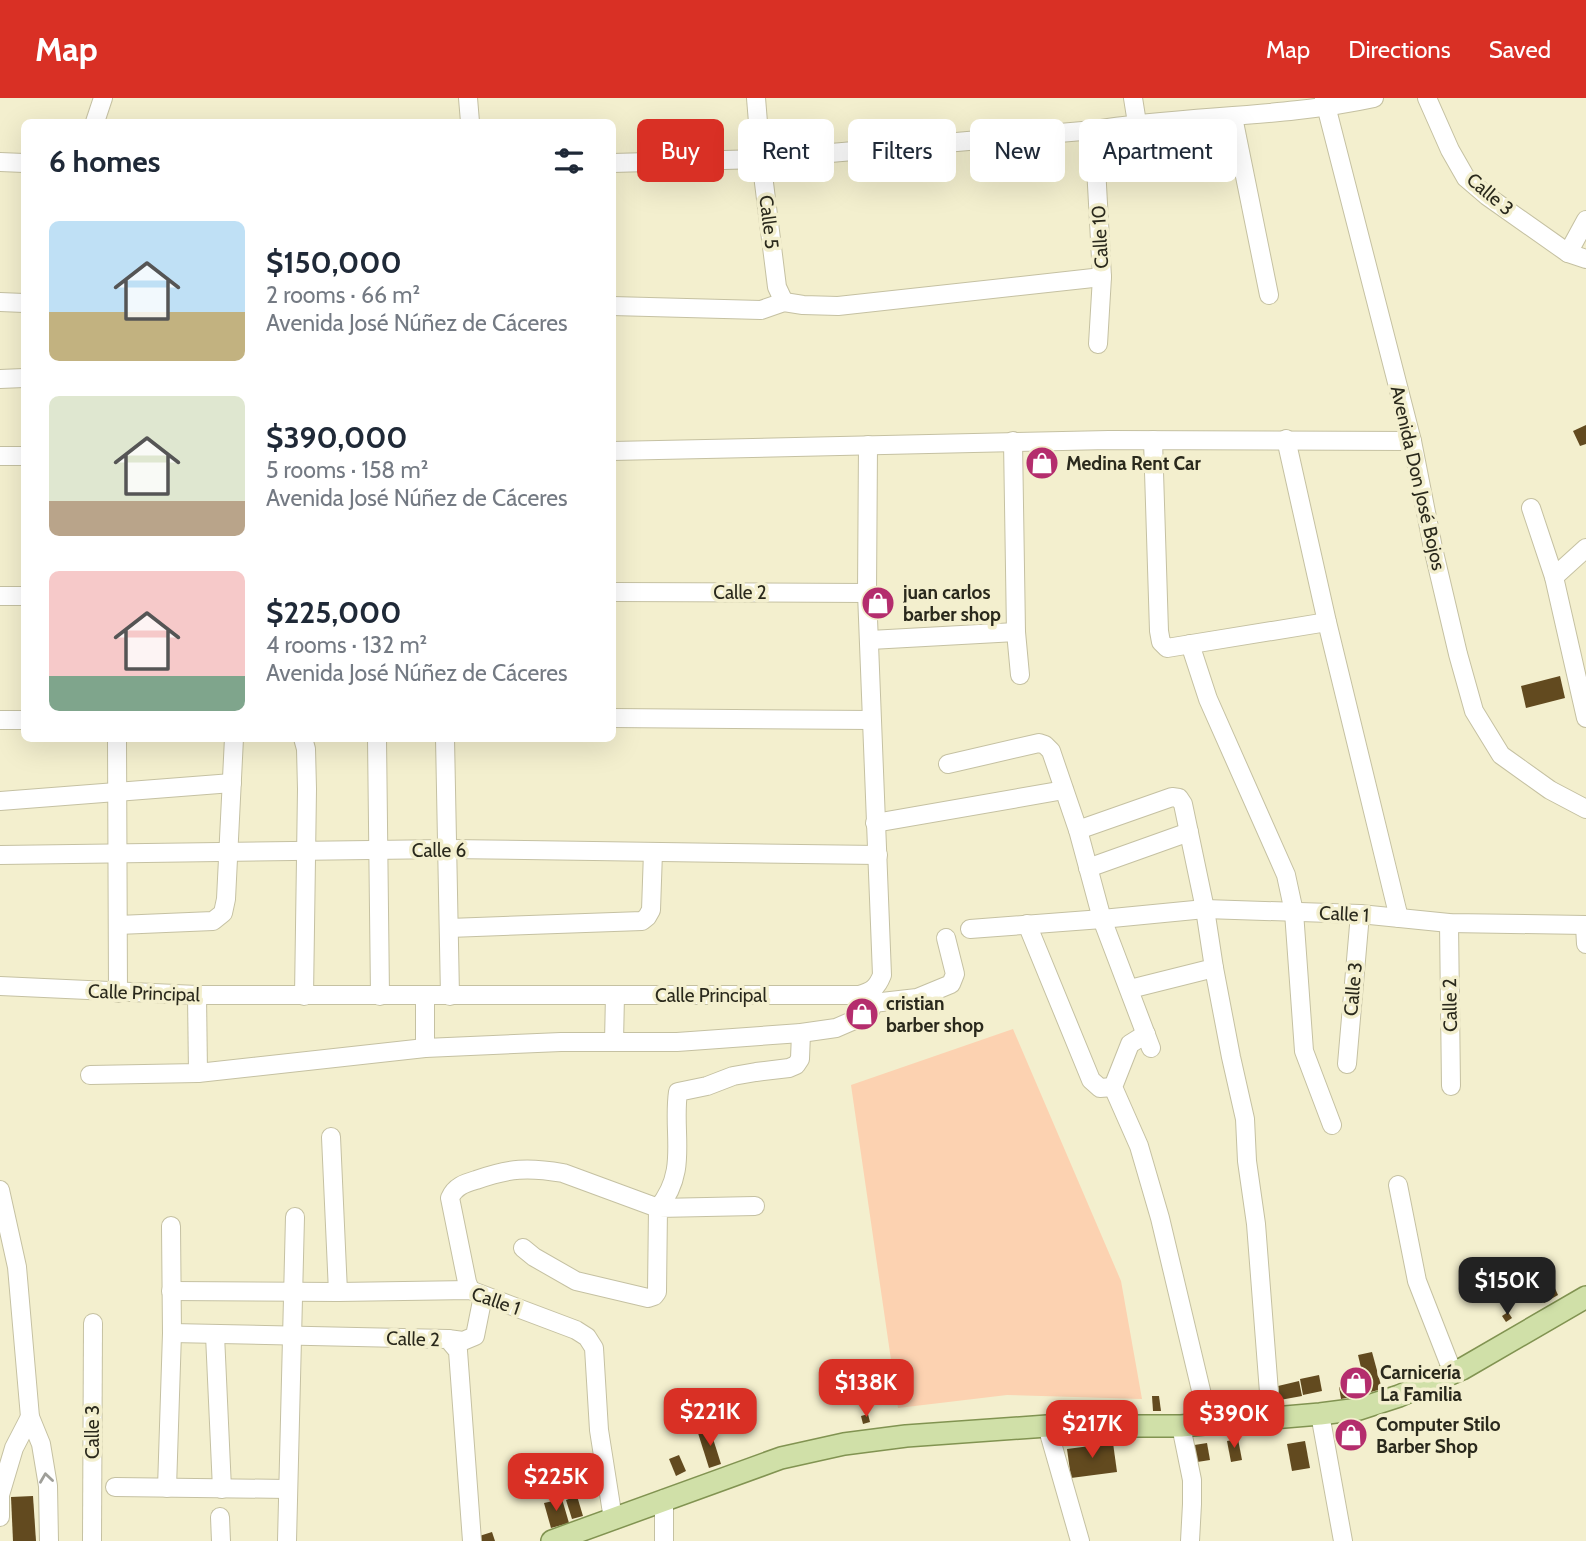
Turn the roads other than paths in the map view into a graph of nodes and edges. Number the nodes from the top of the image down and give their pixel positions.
1 (103, 98) edge
2 (468, 98) edge
3 (756, 98) edge
4 (1133, 98) edge
5 (1374, 98) edge
6 (1427, 98) edge
7 (1325, 103) edge
8 (1233, 117) junction
9 (96, 119) edge
10 (471, 119) edge
11 (758, 119) edge
12 (1136, 119) edge
13 (1201, 119) edge
14 (1079, 132) edge
15 (834, 153) edge
16 (738, 160) edge
17 (0, 162) edge
18 (21, 163) edge
19 (616, 163) edge
20 (764, 182) edge
21 (1097, 182) edge
22 (1586, 220) edge
23 (1568, 253) junction
24 (1586, 259) edge
25 (1102, 277) junction
26 (1269, 295) dead end
27 (0, 302) edge
28 (784, 302) junction
29 (21, 303) edge
30 (616, 306) edge
31 (1098, 344) dead end
32 (21, 378) edge
33 (0, 379) edge
34 (1286, 439) junction
35 (1153, 440) junction
36 (1013, 441) junction
37 (1412, 441) junction
38 (868, 445) junction
39 (616, 451) edge
40 (0, 456) edge
41 (21, 456) edge
42 (1531, 508) dead end
43 (1586, 548) edge
44 (1554, 577) junction
45 (616, 592) edge
46 (867, 593) junction
47 (0, 596) edge
48 (21, 596) edge
49 (1327, 622) junction
50 (1016, 632) junction
51 (870, 640) junction
52 (1190, 644) junction
53 (1020, 675) dead end
54 (616, 718) edge
55 (1586, 718) edge
56 (0, 720) edge
57 (21, 720) edge
58 (871, 720) junction
59 (117, 742) edge
60 (234, 742) edge
61 (304, 742) edge
62 (377, 742) edge
63 (445, 742) edge
64 (948, 764) dead end
65 (232, 783) junction
66 (1064, 790) junction
67 (117, 791) junction
68 (0, 801) edge
69 (1586, 809) edge
70 (876, 823) junction
71 (1078, 830) junction
72 (1189, 832) junction
73 (448, 849) junction
74 (379, 850) junction
75 (307, 851) junction
76 (228, 852) junction
77 (653, 852) junction
78 (118, 853) junction
79 (0, 855) edge
80 (878, 855) junction
81 (1088, 867) junction
82 (1205, 909) junction
83 (1294, 912) junction
84 (1360, 914) junction
85 (1399, 918) junction
86 (1102, 919) junction
87 (1449, 923) junction
88 (1027, 924) junction
89 (118, 925) junction
90 (1586, 925) edge
91 (449, 928) junction
92 (970, 929) dead end
93 (946, 938) dead end
94 (1586, 944) edge
95 (1214, 968) junction
96 (0, 986) edge
97 (1130, 989) junction
98 (118, 993) junction
99 (197, 995) junction
100 (615, 995) junction
101 (304, 996) junction
102 (380, 996) junction
103 (425, 996) junction
104 (450, 996) junction
105 (873, 997) junction
106 (801, 1033) junction
107 (614, 1042) junction
108 (425, 1048) junction
109 (1347, 1064) dead end
110 (198, 1073) junction
111 (90, 1075) dead end
112 (1451, 1086) dead end
113 (1113, 1087) junction
114 (1332, 1125) dead end
115 (331, 1137) dead end
116 (1398, 1185) dead end
117 (0, 1190) edge
118 (755, 1206) dead end
119 (658, 1208) junction
120 (295, 1217) dead end
121 (171, 1226) dead end
122 (523, 1248) dead end
123 (172, 1291) junction
124 (294, 1292) junction
125 (338, 1292) junction
126 (476, 1293) junction
127 (1586, 1297) edge
128 (93, 1323) dead end
129 (172, 1333) junction
130 (215, 1335) junction
131 (292, 1336) junction
132 (448, 1339) junction
133 (1453, 1373) junction
134 (1320, 1415) junction
135 (30, 1418) junction
136 (1270, 1418) junction
137 (1209, 1424) junction
138 (1047, 1426) junction
139 (1181, 1426) junction
140 (115, 1487) dead end
141 (167, 1488) junction
142 (222, 1489) junction
143 (288, 1489) junction
144 (664, 1500) junction
145 (0, 1517) edge
146 (220, 1517) dead end
147 (613, 1519) junction
148 (49, 1541) edge
149 (92, 1541) edge
150 (221, 1541) edge
151 (286, 1541) edge
152 (472, 1541) edge
153 (552, 1541) edge
154 (664, 1541) edge
155 (1080, 1541) edge
156 (1190, 1541) edge
157 (1343, 1541) edge

1 - 9 street
2 - 10 street
3 - 11 street, Calle 5
4 - 12 street
5 - 7 street
6 - 23 street, Calle 3
7 - 8 street
7 - 37 street, Avenida Don José Bojos
8 - 13 street
8 - 26 street
14 - 15 street
16 - 19 street
17 - 18 street
20 - 28 street, Calle 5
21 - 25 street, Calle 10
22 - 23 street
23 - 24 street, Calle 3
25 - 28 street
25 - 31 street, Calle 10
27 - 29 street
28 - 30 street
32 - 33 street
34 - 35 street
34 - 37 street
34 - 49 street
35 - 36 street
35 - 52 street
36 - 38 street
36 - 50 street
37 - 69 street, Avenida Don José Bojos
38 - 39 street
38 - 46 street
40 - 41 street
42 - 44 street
43 - 44 street
44 - 55 street
45 - 46 street, Calle 2
46 - 51 street
47 - 48 street
49 - 52 street
49 - 85 street
50 - 51 street
50 - 53 street
51 - 58 street
52 - 83 street
54 - 58 street
56 - 57 street
58 - 70 street
59 - 67 street
60 - 65 street
61 - 75 street
62 - 74 street
63 - 73 street
64 - 66 street
65 - 67 street
65 - 76 street
66 - 70 street
66 - 71 street
67 - 68 street
67 - 78 street
70 - 80 street
71 - 72 street
71 - 81 street
72 - 81 street
72 - 82 street
73 - 74 street, Calle 6
73 - 77 street, Calle 6
73 - 91 street
74 - 75 street, Calle 6
74 - 102 street
75 - 76 street, Calle 6
75 - 101 street
76 - 78 street, Calle 6
76 - 89 street
77 - 80 street, Calle 6
77 - 91 street
78 - 79 street, Calle 6
78 - 89 street
80 - 105 street
81 - 86 street
82 - 83 street, Calle 1
82 - 86 street, Calle 1
82 - 95 street
83 - 84 street, Calle 1
83 - 114 street
84 - 85 street, Calle 1
84 - 109 street, Calle 3
85 - 87 street, Calle 1
86 - 88 street, Calle 1
86 - 97 street
87 - 90 street, Calle 1
87 - 112 street, Calle 2
88 - 92 street, Calle 1
88 - 113 street
89 - 98 street
90 - 94 street
91 - 104 street
93 - 105 street, Calle Principal
95 - 97 street
95 - 136 street
96 - 98 street, Calle Principal
97 - 113 street
98 - 99 street, Calle Principal
99 - 101 street, Calle Principal
99 - 110 street
100 - 104 street, Calle Principal
100 - 105 street, Calle Principal
100 - 107 street
101 - 102 street, Calle Principal
102 - 103 street, Calle Principal
103 - 104 street, Calle Principal
103 - 108 street
105 - 106 street
106 - 107 street
106 - 119 street
107 - 108 street
108 - 110 street
110 - 111 street
113 - 137 street
115 - 125 street
116 - 133 street
117 - 135 street
118 - 119 street
119 - 122 street
119 - 126 street
120 - 124 street
121 - 123 street
123 - 124 street, Calle 1
123 - 129 street
124 - 125 street, Calle 1
124 - 131 street
125 - 126 street, Calle 1
126 - 132 street
126 - 147 street, Calle 1
127 - 133 main road
128 - 149 street, Calle 3
129 - 130 street, Calle 2
129 - 141 street
130 - 131 street, Calle 2
130 - 142 street
131 - 132 street, Calle 2
131 - 143 street
132 - 152 street, Calle 2
133 - 134 main road
134 - 136 main road
134 - 157 street
135 - 145 street
148 -> 135 street
136 - 137 main road
137 - 139 main road
138 - 139 main road
138 - 144 main road
138 - 155 street
139 - 156 street
140 - 141 street
141 - 142 street
142 - 143 street
143 - 151 street
144 - 147 main road
144 - 154 street
146 - 150 street
147 - 153 main road

